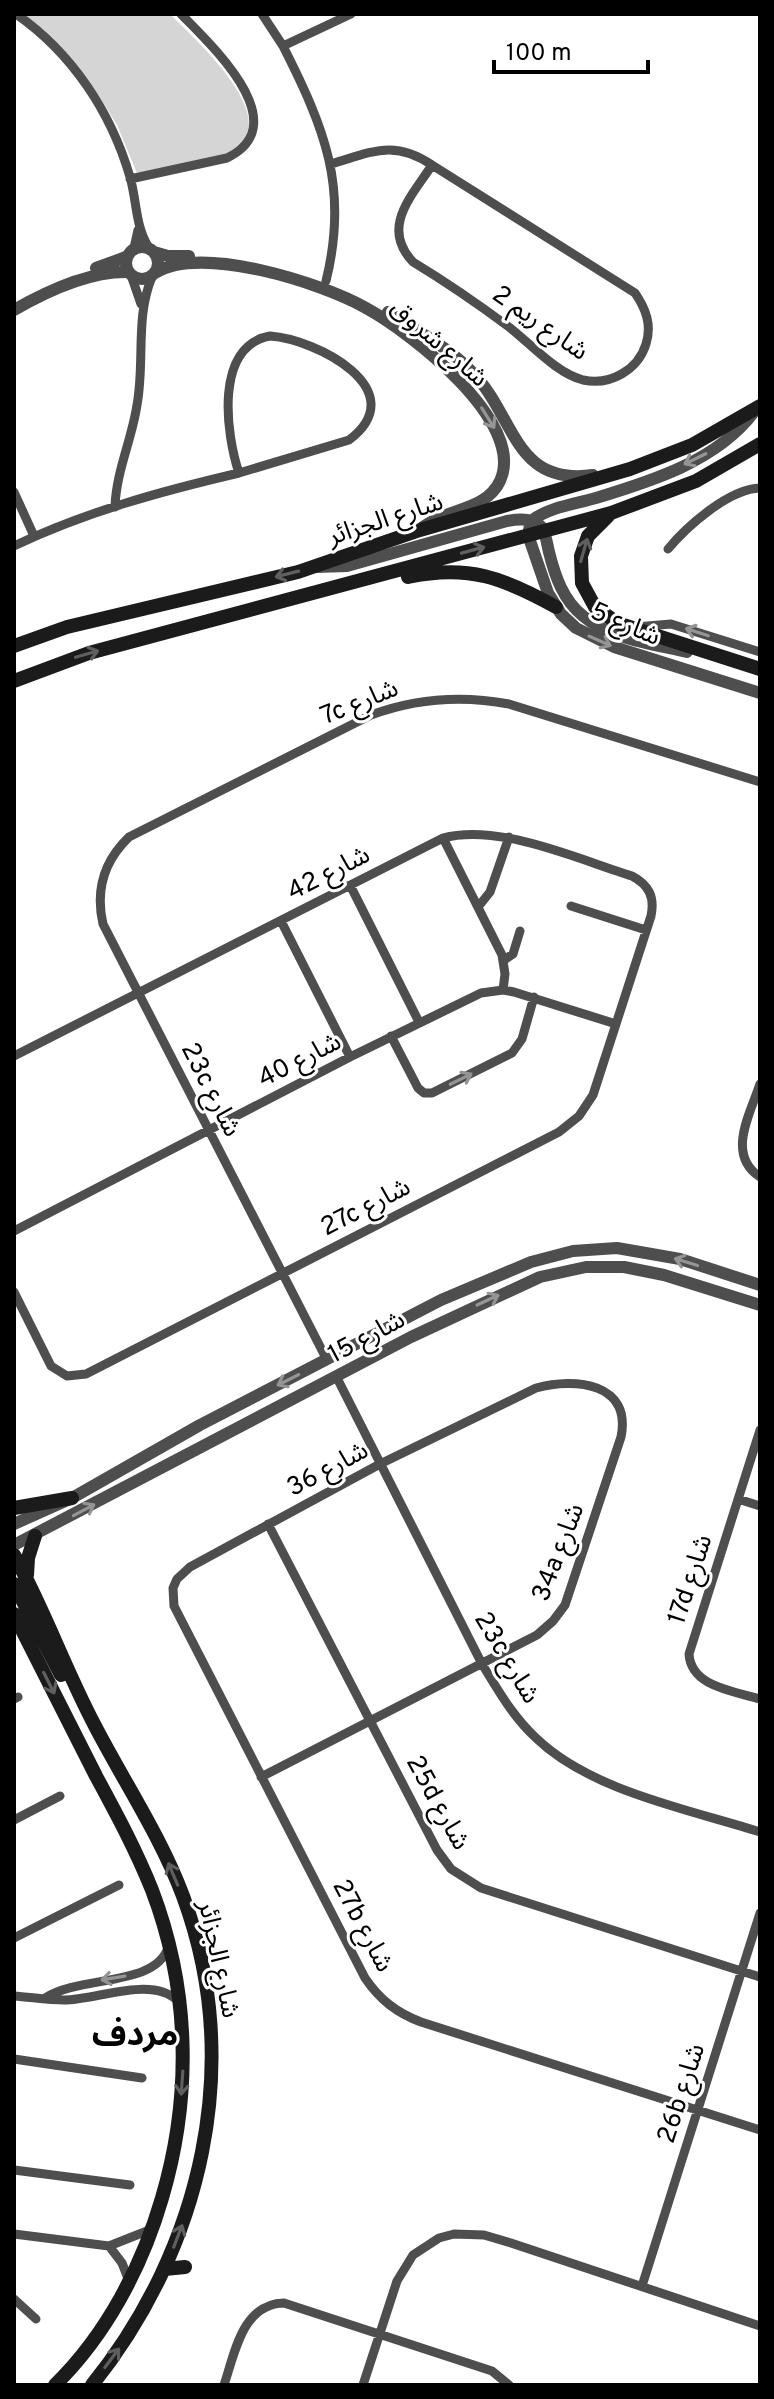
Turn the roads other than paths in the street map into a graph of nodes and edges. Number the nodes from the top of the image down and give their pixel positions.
1 (16, 14) edge
2 (181, 14) edge
3 (262, 14) edge
4 (351, 14) edge
5 (283, 46) junction
6 (331, 164) junction
7 (432, 165) junction
8 (130, 179) junction
9 (139, 227) junction
10 (151, 250) junction
11 (130, 253) junction
12 (129, 274) junction
13 (153, 275) junction
14 (326, 281) junction
15 (14, 301) edge
16 (142, 308) junction
17 (14, 310) edge
18 (431, 337) junction
19 (423, 350) junction
20 (758, 408) edge
21 (760, 444) edge
22 (239, 473) junction
23 (613, 474) junction
24 (760, 488) edge
25 (14, 492) edge
26 (115, 507) junction
27 (611, 513) junction
28 (534, 529) junction
29 (420, 530) junction
30 (34, 536) junction
31 (14, 546) edge
32 (668, 549) dead end
33 (315, 567) junction
34 (353, 583) junction
35 (556, 607) junction
36 (632, 628) junction
37 (14, 646) edge
38 (760, 652) edge
39 (760, 669) edge
40 (14, 681) edge
41 (760, 693) edge
42 (760, 782) edge
43 (129, 837) joint
44 (509, 837) junction
45 (443, 838) junction
46 (350, 885) junction
47 (571, 906) dead end
48 (478, 907) junction
49 (651, 916) joint
50 (281, 921) junction
51 (646, 930) junction
52 (520, 931) dead end
53 (504, 960) junction
54 (503, 990) junction
55 (137, 993) junction
56 (534, 997) junction
57 (419, 1022) junction
58 (616, 1024) junction
59 (391, 1036) junction
60 (14, 1056) edge
61 (350, 1057) junction
62 (760, 1084) edge
63 (208, 1130) junction
64 (760, 1177) edge
65 (14, 1231) edge
66 (282, 1272) junction
67 (760, 1288) edge
68 (14, 1292) edge
69 (441, 1300) junction
70 (757, 1304) edge
71 (411, 1337) junction
72 (327, 1360) junction
73 (336, 1376) junction
74 (536, 1388) joint
75 (760, 1430) edge
76 (380, 1464) junction
77 (72, 1498) junction
78 (738, 1499) junction
79 (760, 1506) edge
80 (14, 1508) edge
81 (14, 1524) edge
82 (268, 1524) junction
83 (35, 1536) junction
84 (14, 1545) edge
85 (14, 1555) edge
86 (21, 1582) edge
87 (14, 1614) edge
88 (177, 1614) joint
89 (482, 1664) junction
90 (760, 1699) edge
91 (370, 1721) junction
92 (261, 1777) junction
93 (60, 1796) dead end
94 (14, 1820) edge
95 (760, 1832) edge
96 (119, 1885) dead end
97 (760, 1913) edge
98 (14, 1938) edge
99 (169, 1944) junction
100 (742, 1971) junction
101 (760, 1977) edge
102 (14, 1996) edge
103 (45, 1998) junction
104 (181, 2004) junction
105 (14, 2059) edge
106 (142, 2078) dead end
107 (697, 2110) junction
108 (760, 2130) edge
109 (14, 2170) edge
110 (130, 2185) dead end
111 (152, 2229) junction
112 (14, 2234) edge
113 (109, 2246) junction
114 (185, 2267) dead end
115 (165, 2269) junction
116 (129, 2282) junction
117 (642, 2286) junction
118 (14, 2299) edge
119 (36, 2319) dead end
120 (760, 2326) edge
121 (380, 2334) junction
122 (82, 2356) junction
123 (55, 2385) edge
124 (69, 2385) edge
125 (92, 2385) edge
126 (224, 2385) edge
127 (363, 2385) edge
128 (509, 2385) edge

1 - 8 street
2 - 8 street
3 - 5 street
4 - 5 street
5 - 6 street
6 - 7 street, شارع ريم 2
6 - 14 street
7 - 7 street, شارع ريم 2
8 - 9 street
9 - 10 street
9 - 11 street
10 - 11 street
10 - 13 street
10 - 14 street, شارع شروق
11 - 12 street
11 - 15 street
12 - 13 street
12 - 16 street
12 - 17 street
13 - 16 street
13 - 19 street, شارع شروق
14 - 18 street, شارع شروق
16 - 26 street
18 - 19 street
18 - 23 street, شارع شروق
19 -> 29 street, شارع شروق
20 - 23 main road, شارع الجزائر
20 -> 28 street
21 - 27 main road, شارع الجزائر
22 - 22 street
22 - 26 street
23 - 29 main road, شارع الجزائر
24 - 32 street
25 - 30 street
26 - 30 street
27 - 28 main road, شارع الجزائر
36 -> 27 main road
28 - 33 street
34 -> 28 main road, شارع الجزائر
28 - 35 street, شارع 5
28 - 39 street, شارع 5
29 - 33 main road, شارع الجزائر
30 - 31 street
33 -> 37 main road, شارع الجزائر
34 - 35 main road
40 -> 34 main road, شارع الجزائر
35 -> 41 street, شارع 5
38 -> 36 street
36 - 39 main road
42 - 43 street, 7c شارع
43 - 55 street, 23c شارع
44 - 45 street, شارع 42
44 - 48 street
44 - 49 street, شارع 42
45 - 46 street, شارع 42
45 - 48 street
46 - 50 street, شارع 42
46 - 57 street
47 - 51 street
48 - 53 street
49 - 51 street, 27c شارع
50 - 55 street, شارع 42
50 - 61 street
51 - 58 street, 27c شارع
52 - 53 street
53 - 54 street
54 - 56 street, شارع 40
54 - 57 street, شارع 40
55 - 60 street, شارع 42
55 - 63 street, 23c شارع
56 - 58 street, شارع 40
59 -> 56 street
57 - 59 street, شارع 40
58 - 66 street, 27c شارع
59 - 61 street, شارع 40
61 - 63 street, شارع 40
62 - 64 street
63 - 65 street, شارع 40
63 - 66 street, 23c شارع
66 - 68 street, 27c شارع
66 - 72 street, 23c شارع
67 -> 69 street, شارع 15
67 - 70 street
69 - 71 street
69 - 72 street, شارع 15
71 -> 70 street, شارع 15
71 - 73 street, شارع 15
72 -> 77 street, شارع 15
73 - 76 street, 23c شارع
83 -> 73 street, شارع 15
74 - 76 street, شارع 36
74 - 89 street, 34a شارع
75 - 78 street, 17d شارع
76 - 82 street, شارع 36
76 - 89 street, 23c شارع
77 - 80 main road
77 - 81 street, شارع 15
78 - 79 street
78 - 90 street, 17d شارع
82 - 88 street, شارع 36
82 - 91 street, 25d شارع
83 - 84 street, شارع 15
83 - 86 main road
85 - 86 main road
115 -> 86 main road, شارع الجزائر
87 -> 99 main road, شارع الجزائر
88 - 92 street, 27b شارع
89 - 91 street, 34a شارع
89 - 95 street, 23c شارع
91 - 92 street, 34a شارع
91 - 100 street, 25d شارع
92 - 107 street, 27b شارع
93 - 94 street
96 - 98 street
97 - 100 street, 26b شارع
99 -> 103 street
99 - 104 main road, شارع الجزائر
100 - 101 street, 25d شارع
100 - 107 street, 26b شارع
102 - 103 street
103 - 104 street
104 -> 111 main road, شارع الجزائر
105 - 106 street
107 - 108 street, 27b شارع
107 - 117 street, 26b شارع
109 - 110 street
111 - 113 street
111 - 116 main road, شارع الجزائر
112 - 113 street
113 - 116 street
114 - 115 main road
125 -> 115 main road, شارع الجزائر
116 - 122 main road, شارع الجزائر
117 - 120 street
117 - 121 street
118 - 119 street
121 - 126 street
121 - 127 street
121 - 128 street
122 - 123 main road, شارع الجزائر
122 - 124 main road

